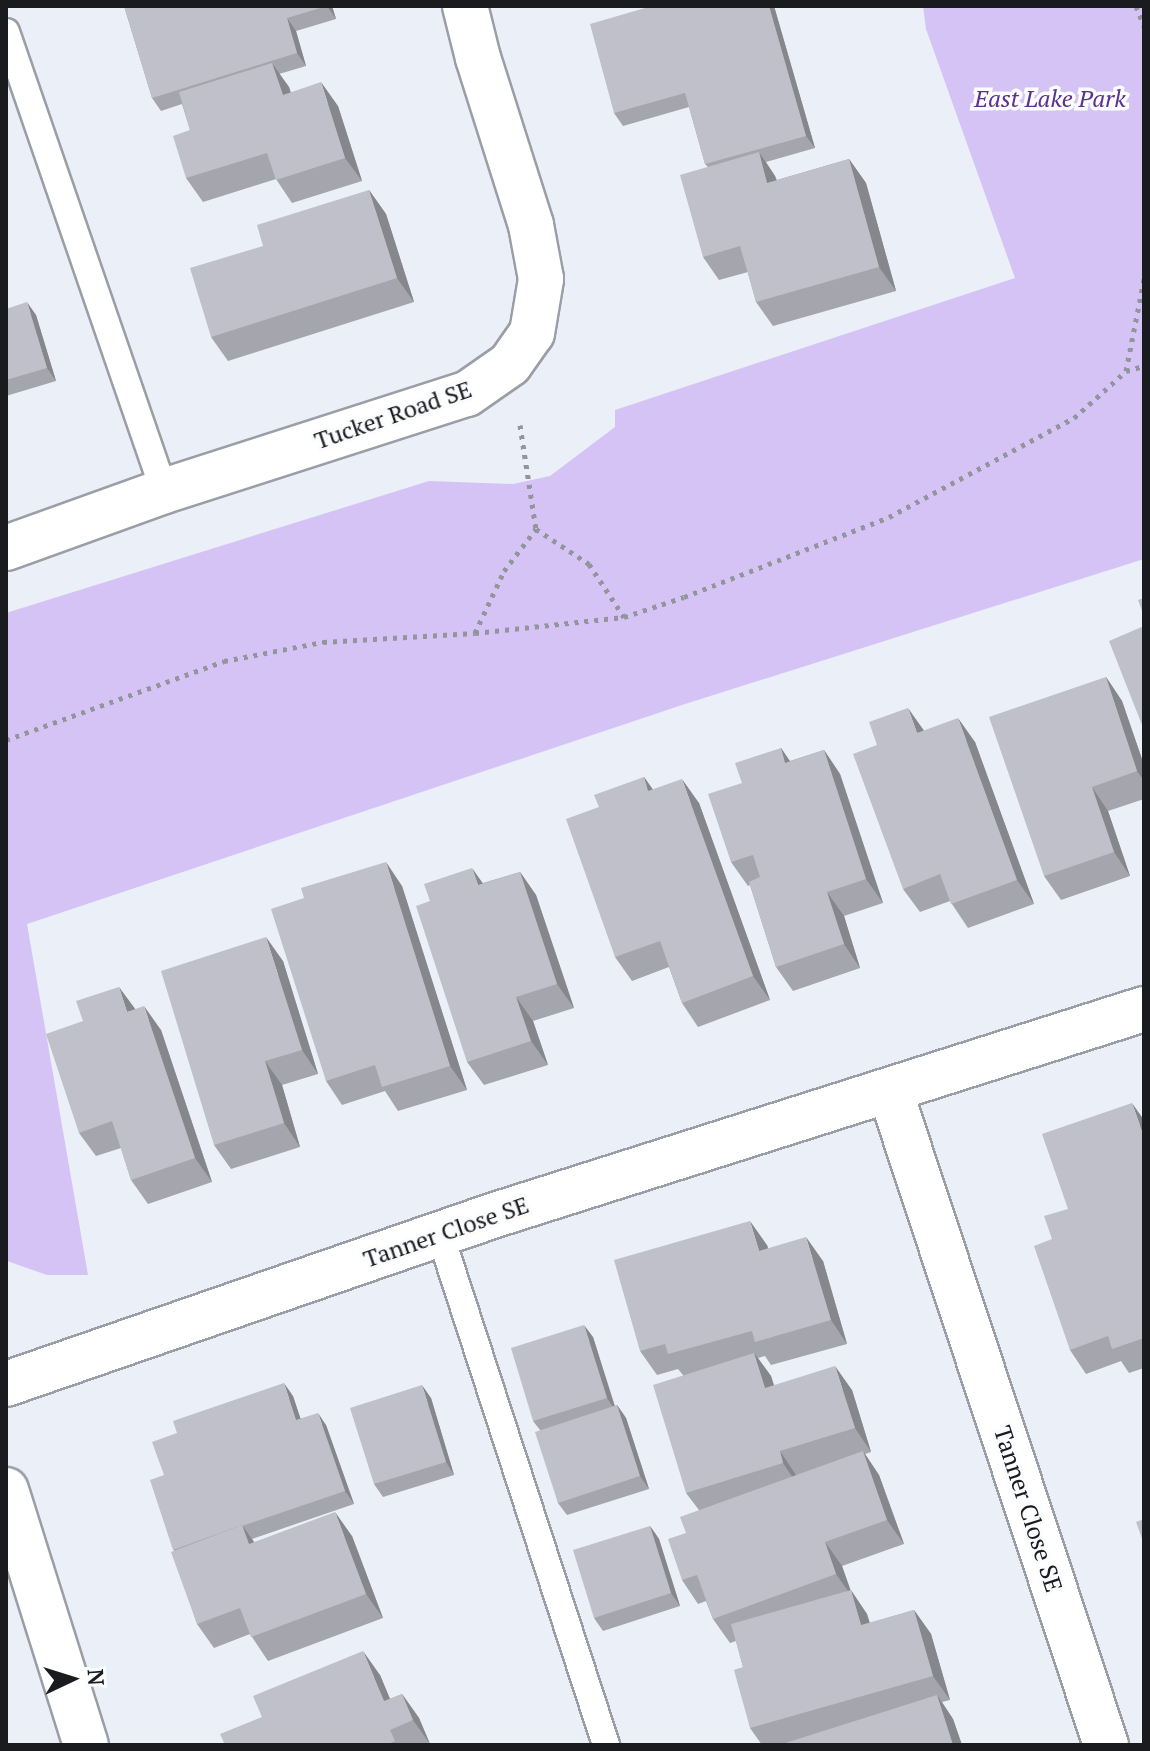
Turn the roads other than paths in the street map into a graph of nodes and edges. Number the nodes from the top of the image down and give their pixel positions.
1 (465, 6) edge
2 (6, 32) edge
3 (164, 491) junction
4 (6, 548) edge
5 (1144, 1009) edge
6 (890, 1091) junction
7 (440, 1234) junction
8 (6, 1384) edge
9 (6, 1490) edge
10 (86, 1745) edge
11 (606, 1745) edge
12 (1106, 1745) edge

1 - 3 street, Tucker Road SE
2 - 3 lane
3 - 4 street, Tucker Road SE
5 - 6 street, Tanner Close SE
6 - 7 street, Tanner Close SE
6 - 12 street, Tanner Close SE
7 - 8 street, Tanner Close SE
7 - 11 lane
9 - 10 street

